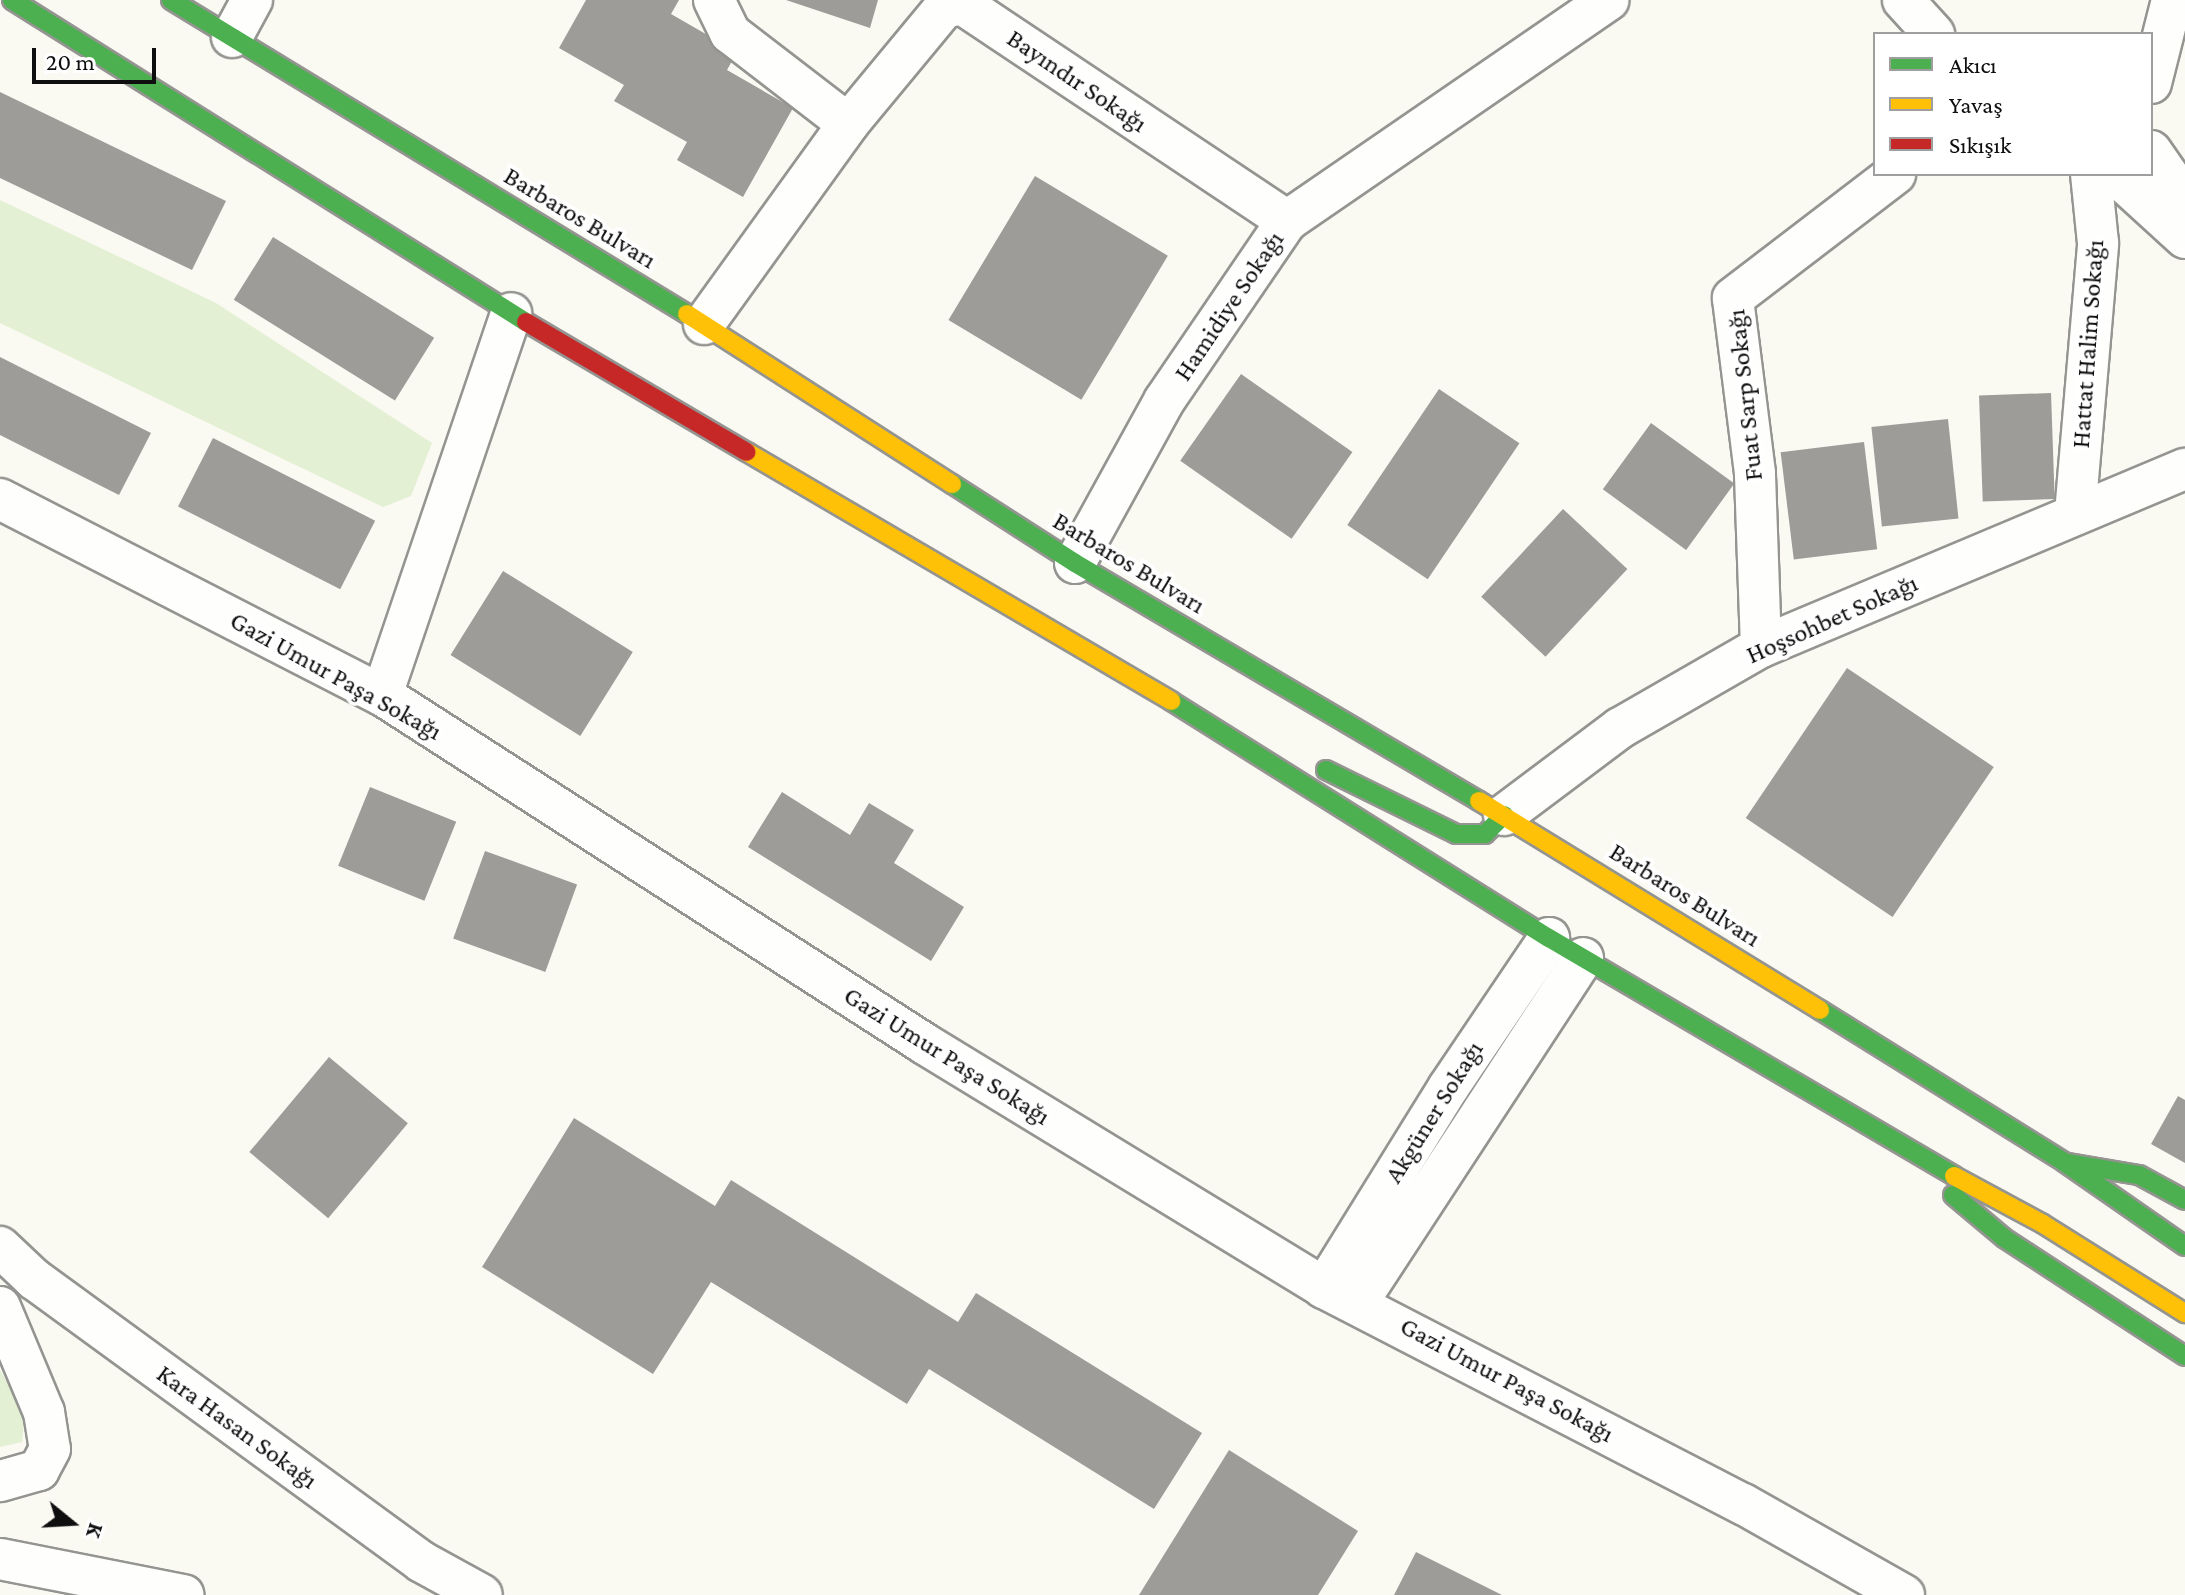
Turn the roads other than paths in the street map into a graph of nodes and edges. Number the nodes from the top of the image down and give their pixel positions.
1 (12, 0) edge
2 (171, 0) edge
3 (252, 0) edge
4 (714, 0) edge
5 (1608, 0) edge
6 (1903, 0) edge
7 (2169, 0) edge
8 (1932, 32) edge
9 (2145, 32) edge
10 (232, 37) junction
11 (2153, 74) edge
12 (848, 124) junction
13 (2153, 154) edge
14 (1892, 176) edge
15 (2091, 176) edge
16 (2117, 176) edge
17 (2185, 200) edge
18 (1287, 221) junction
19 (2185, 238) edge
20 (511, 313) junction
21 (704, 324) junction
22 (2185, 469) edge
23 (0, 499) edge
24 (2075, 514) junction
25 (1075, 563) junction
26 (1761, 647) junction
27 (382, 695) junction
28 (1229, 737) junction
29 (1504, 815) junction
30 (1549, 938) junction
31 (1583, 958) junction
32 (1465, 1097) junction
33 (1901, 1148) junction
34 (2064, 1162) junction
35 (2185, 1200) edge
36 (2185, 1246) edge
37 (0, 1247) edge
38 (1341, 1295) junction
39 (0, 1307) edge
40 (2185, 1313) edge
41 (2185, 1356) edge
42 (0, 1481) edge
43 (0, 1559) edge
44 (184, 1595) edge
45 (482, 1595) edge
46 (1904, 1595) edge

1 - 20 main road
2 - 10 main road, Barbaros Bulvarı
3 - 10 street
4 - 12 street
5 - 18 street, Hamidiye Sokağı
6 - 8 street
7 - 9 street
7 - 11 street
10 - 21 main road, Barbaros Bulvarı
12 - 18 street, Bayındır Sokağı
12 - 21 street, Bayındır Sokağı
13 - 17 street
14 - 26 street, Fuat Sarp Sokağı
15 - 24 street, Hattat Halim Sokağı
16 - 19 street
18 - 25 street, Hamidiye Sokağı
20 - 27 street
20 - 28 main road
21 - 25 main road, Barbaros Bulvarı
22 - 24 street, Hoşsohbet Sokağı
23 - 27 street, Gazi Umur Paşa Sokağı
24 - 26 street, Hoşsohbet Sokağı
25 - 29 main road, Barbaros Bulvarı
26 - 29 street, Hoşsohbet Sokağı
27 - 38 street, Gazi Umur Paşa Sokağı
28 - 29 main road
28 - 30 main road
29 - 34 main road, Barbaros Bulvarı
30 - 31 main road
30 - 32 street, Akgüner Sokağı
31 - 32 street, Akgüner Sokağı
31 - 33 main road
32 - 38 street, Akgüner Sokağı
33 - 40 main road
33 - 41 main road
34 - 35 main road, Barbaros Bulvarı
34 - 36 main road, Barbaros Bulvarı
37 - 45 street, Kara Hasan Sokağı
38 - 46 street, Gazi Umur Paşa Sokağı
39 - 42 street
43 - 44 street

